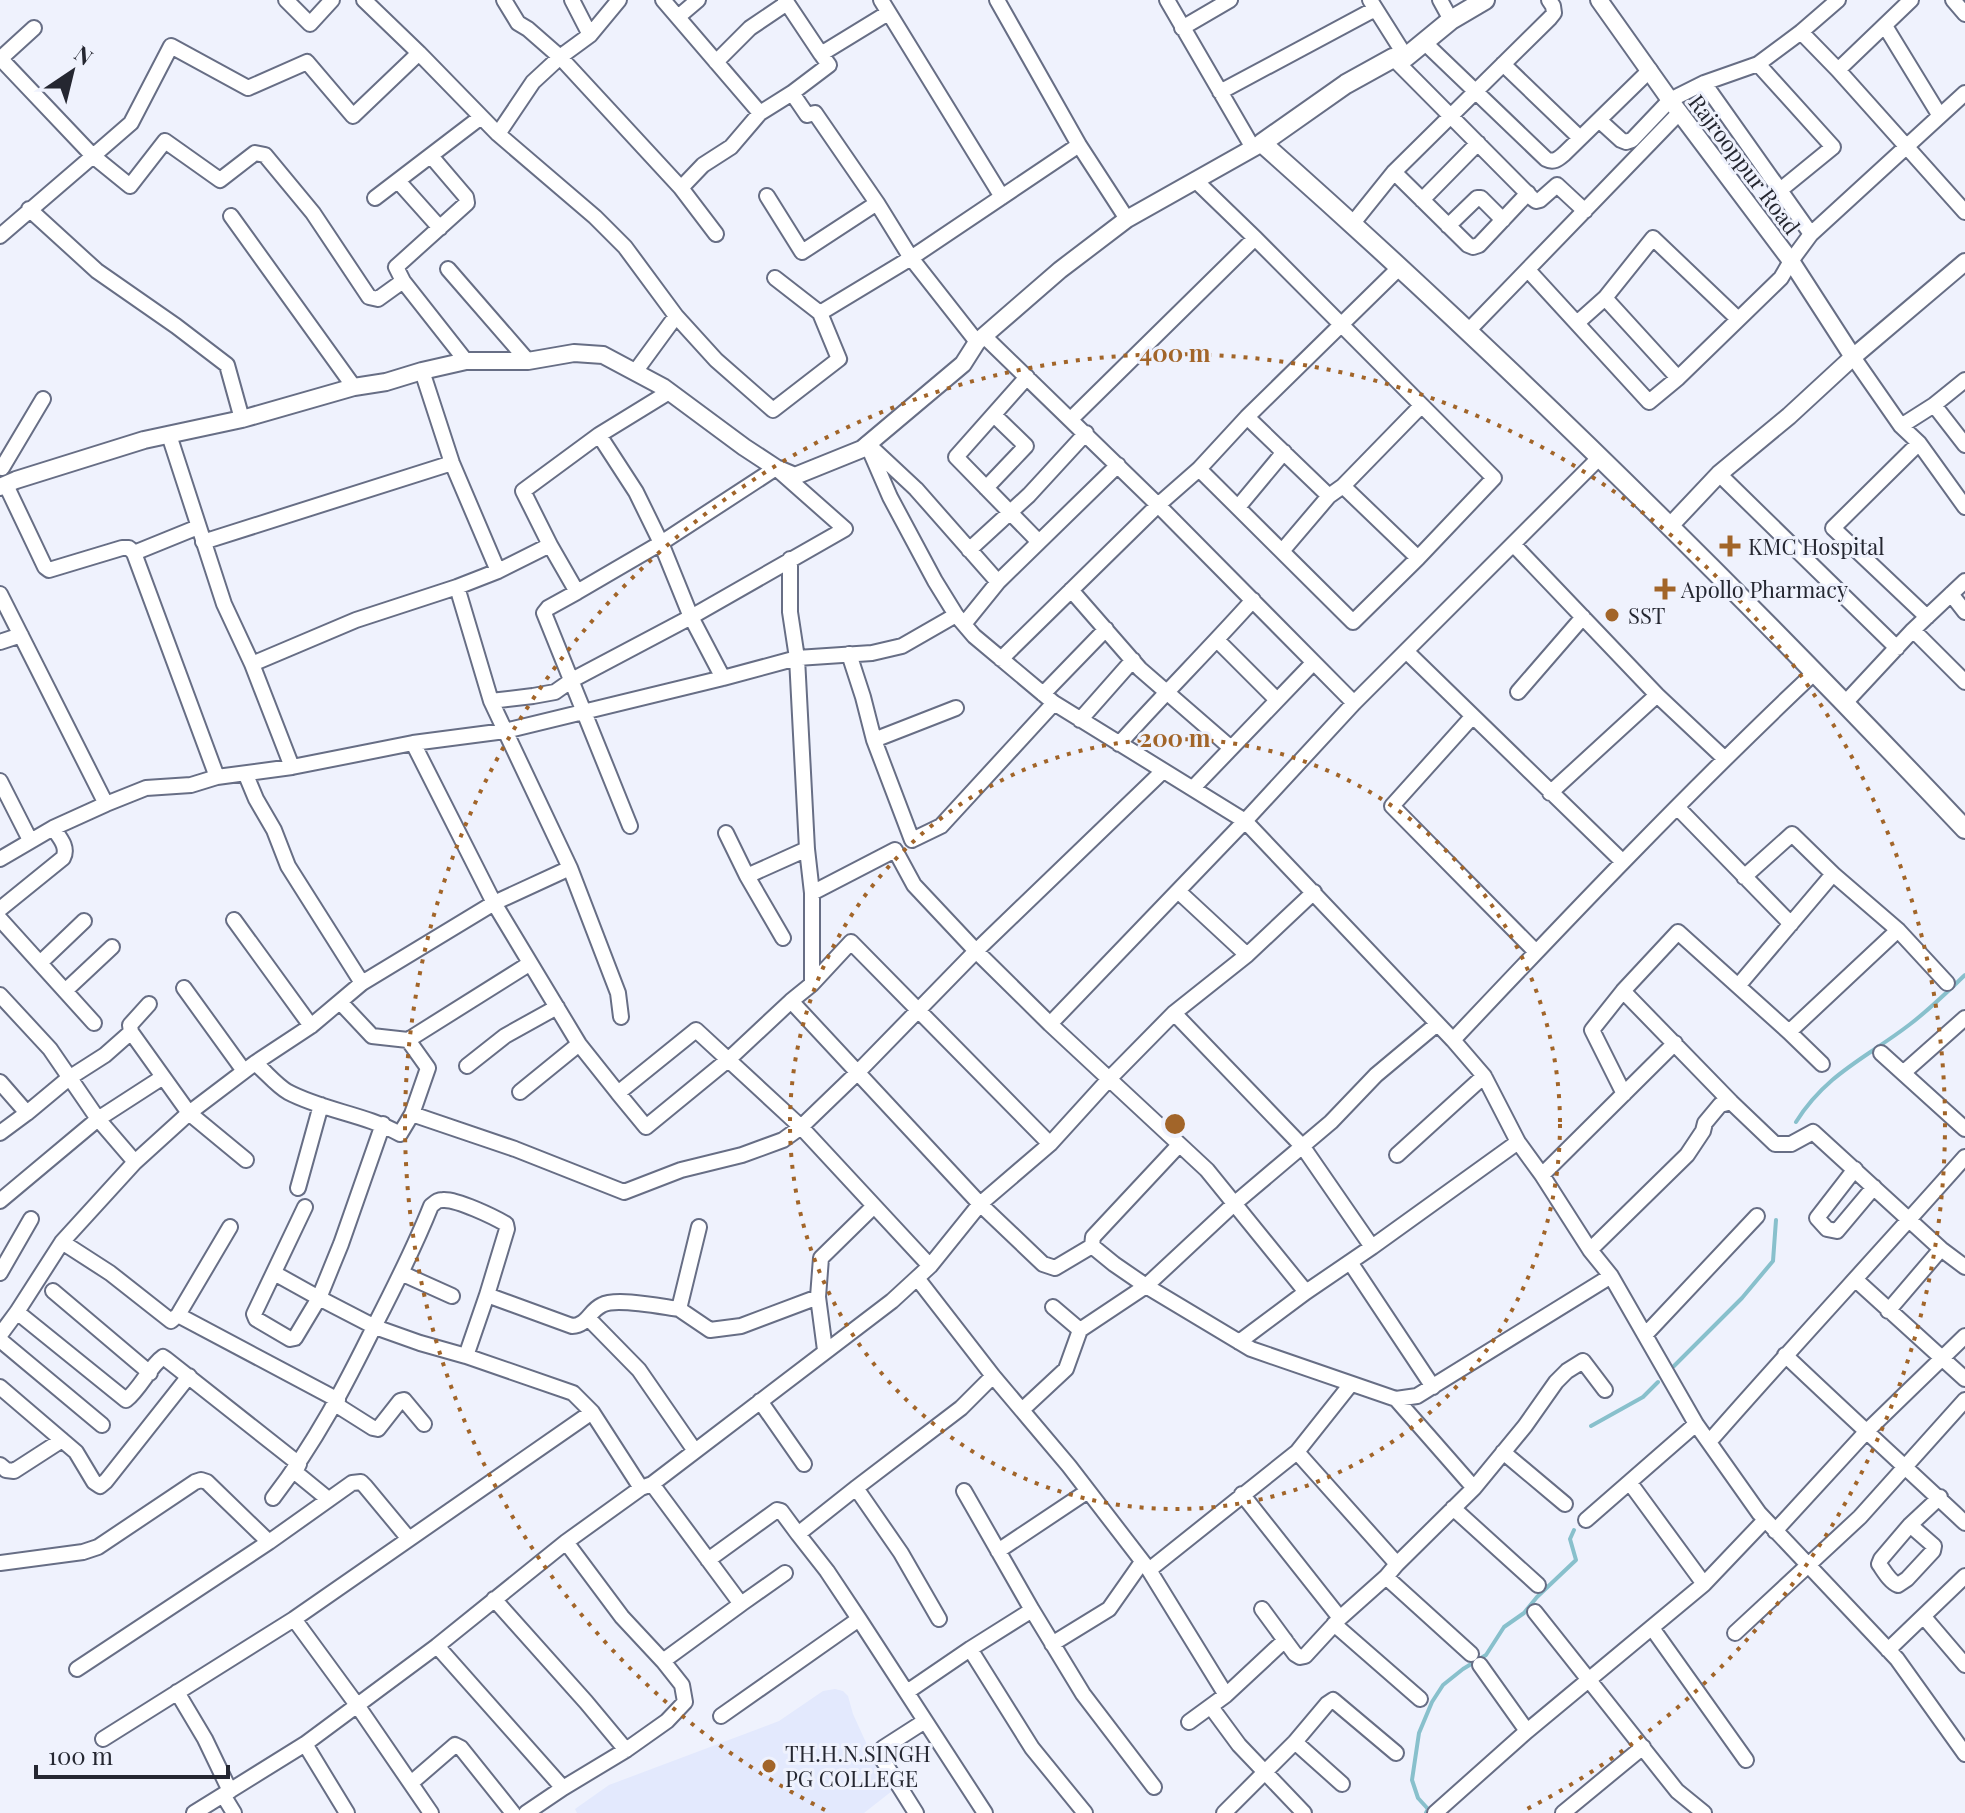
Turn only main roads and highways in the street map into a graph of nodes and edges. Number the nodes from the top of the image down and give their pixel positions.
1 (1485, 0) edge
2 (1965, 829) edge

1 - 2 main road

